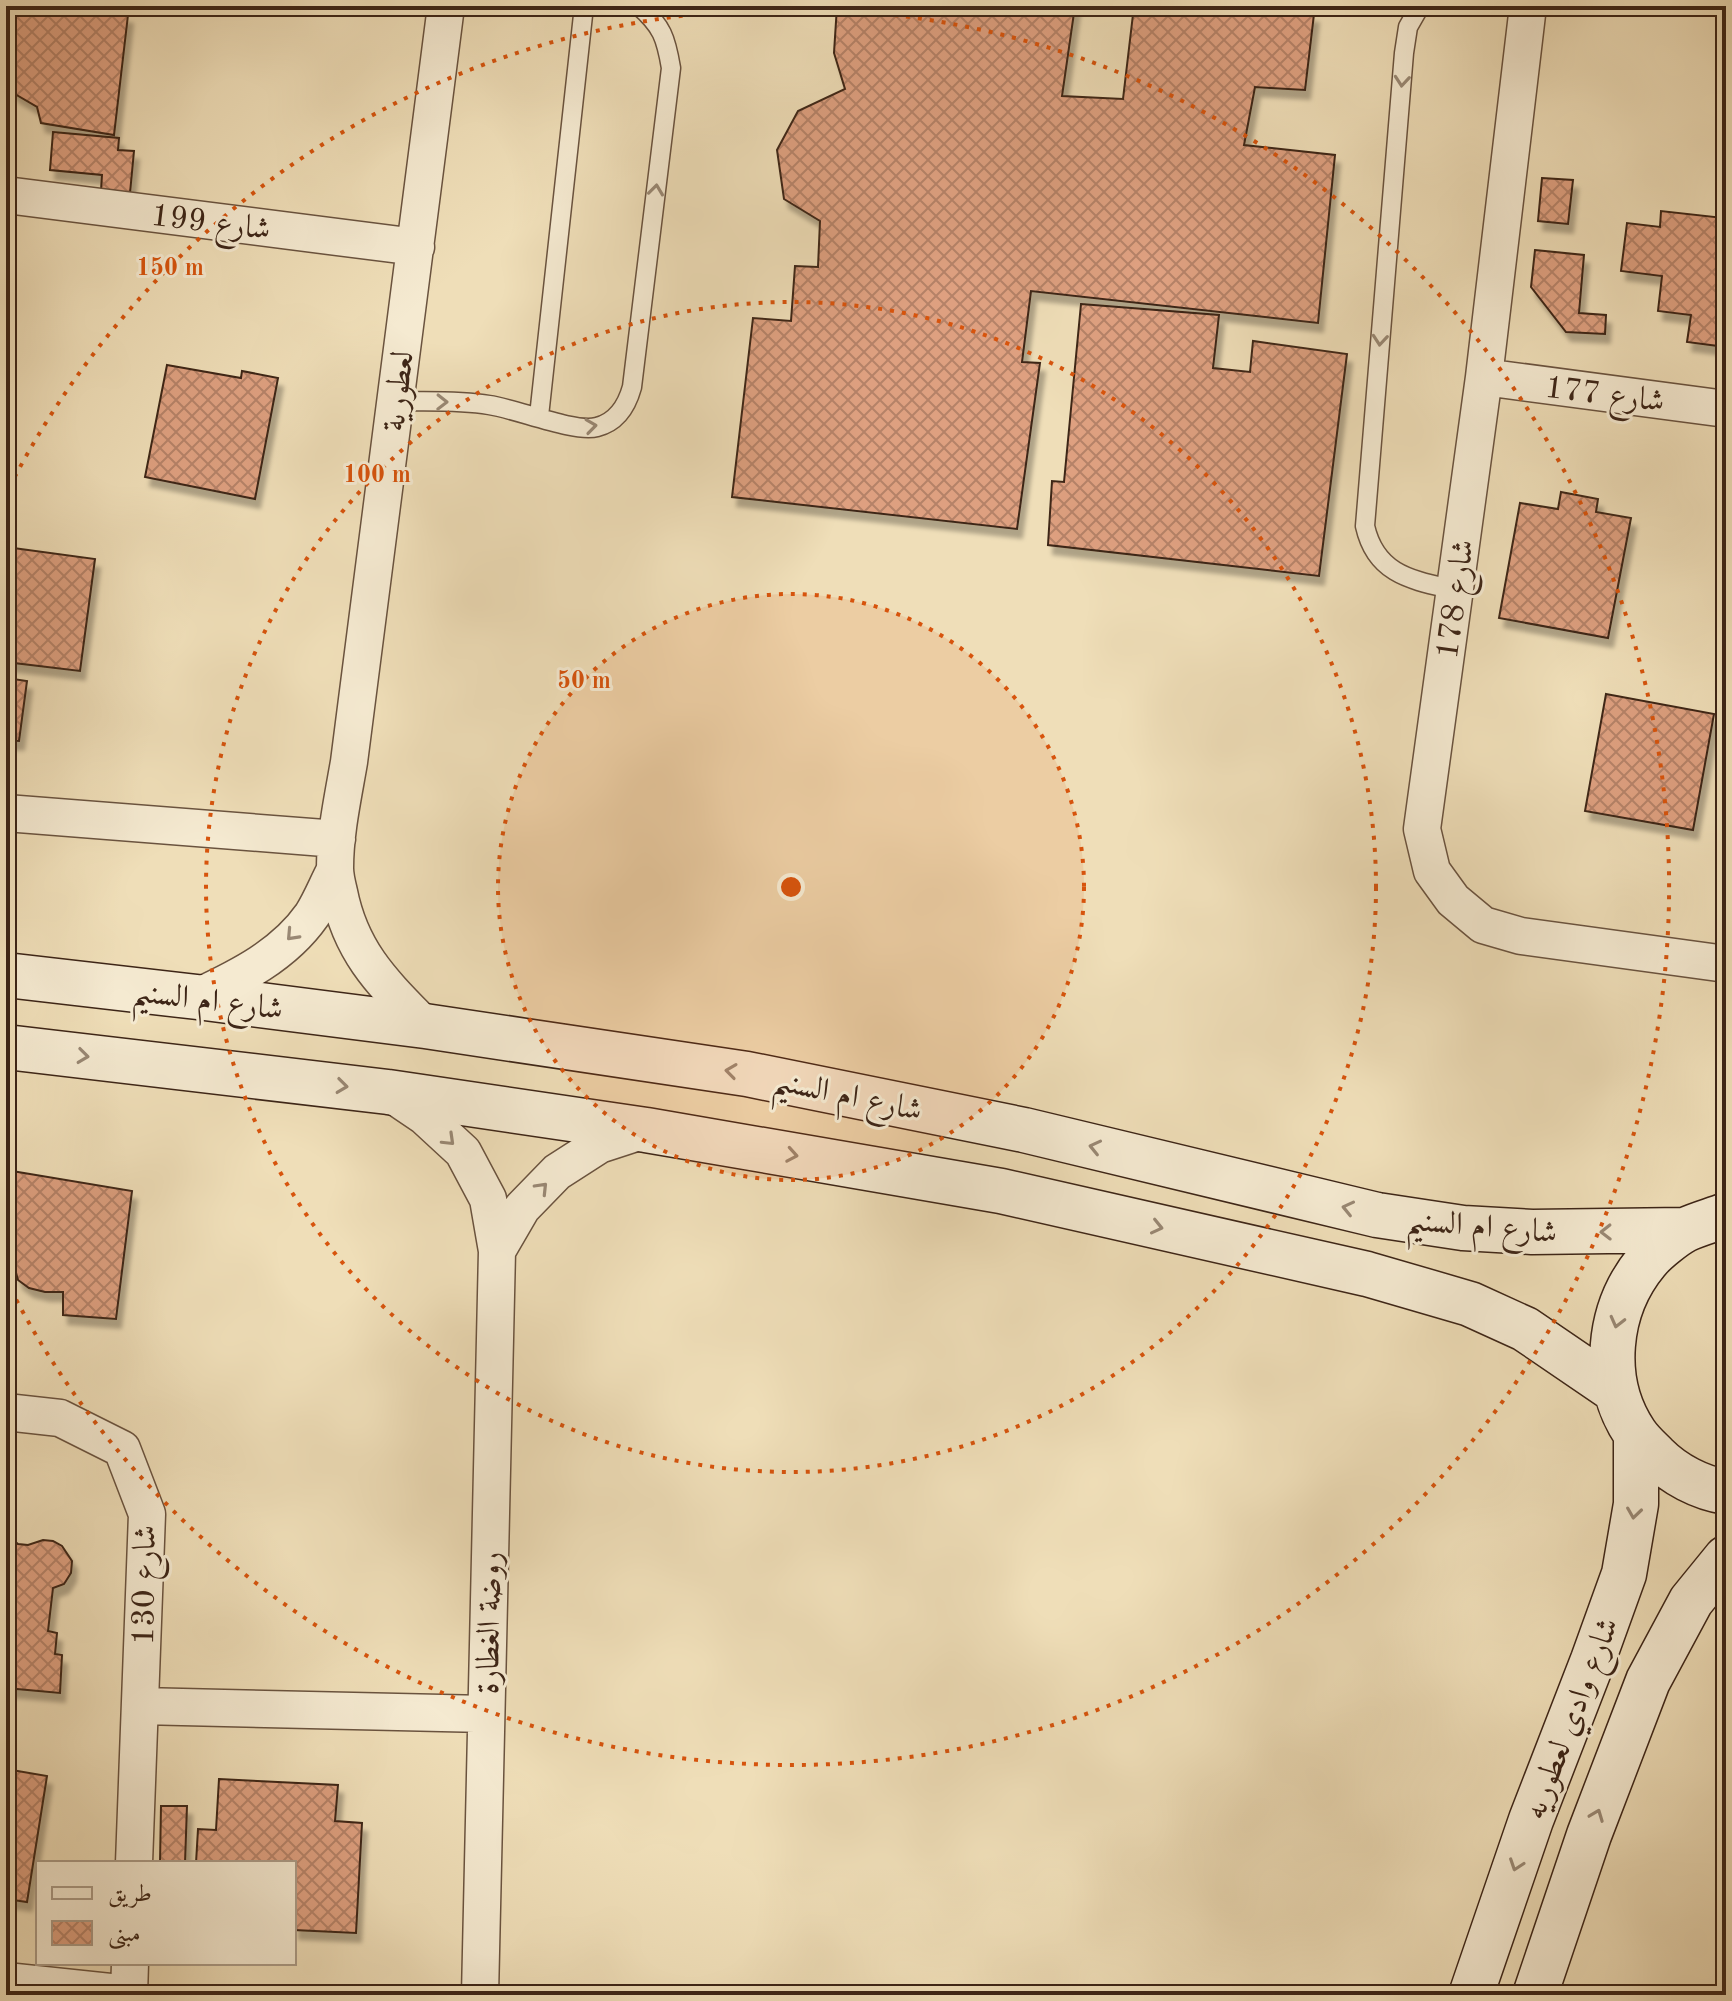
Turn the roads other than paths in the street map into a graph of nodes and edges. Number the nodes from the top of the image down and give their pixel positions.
1 (446, 6) edge
2 (584, 6) edge
3 (639, 6) edge
4 (1420, 6) edge
5 (1528, 6) edge
6 (659, 13) edge
7 (6, 195) edge
8 (416, 247) junction
9 (1484, 377) junction
10 (396, 401) junction
11 (1726, 409) edge
12 (539, 416) junction
13 (1455, 590) junction
14 (6, 813) edge
15 (336, 854) junction
16 (1726, 964) edge
17 (6, 975) edge
18 (197, 997) junction
19 (425, 1026) junction
20 (6, 1047) edge
21 (388, 1092) junction
22 (646, 1130) junction
23 (1726, 1215) edge
24 (1684, 1230) junction
25 (497, 1251) junction
26 (1616, 1391) junction
27 (6, 1412) edge
28 (1636, 1436) junction
29 (1726, 1492) edge
30 (1726, 1558) edge
31 (140, 1706) junction
32 (486, 1714) junction
33 (134, 1861) edge
34 (130, 1965) edge
35 (6, 1981) edge
36 (129, 1995) edge
37 (480, 1995) edge
38 (1471, 1995) edge
39 (1535, 1995) edge

1 - 8 street, لعطورية
2 - 12 lane
3 - 6 lane
4 -> 13 lane
5 - 9 street, شارع 178
12 -> 6 lane
7 - 8 street, شارع 199
8 - 10 street, لعطورية
9 - 11 street, شارع 177
9 - 13 street, شارع 178
10 -> 12 lane
10 - 15 street, لعطورية
13 - 16 street, شارع 178
14 - 15 street
15 -> 18 street, لعطورية
15 - 19 street, لعطورية
17 - 18 main road, شارع ام السنيم
18 - 19 main road, شارع ام السنيم
24 -> 19 main road, شارع ام السنيم
20 -> 21 main road, شارع ام السنيم
21 - 22 main road, شارع ام السنيم
21 -> 25 street, روضة الغطارة
25 -> 22 street, روضة الغطارة
22 -> 26 main road, شارع ام السنيم
23 - 24 main road
24 -> 26 main road
25 - 32 street, روضة الغطارة
26 - 28 main road
27 - 31 street, شارع 130
28 - 29 main road
28 -> 38 main road, شارع وادي لعطوريه
39 -> 30 main road, شارع وادي لعطوريه
31 - 32 street
31 - 33 street, شارع 130
32 - 37 street, روضة الغطارة
34 - 36 street
35 - 36 street

